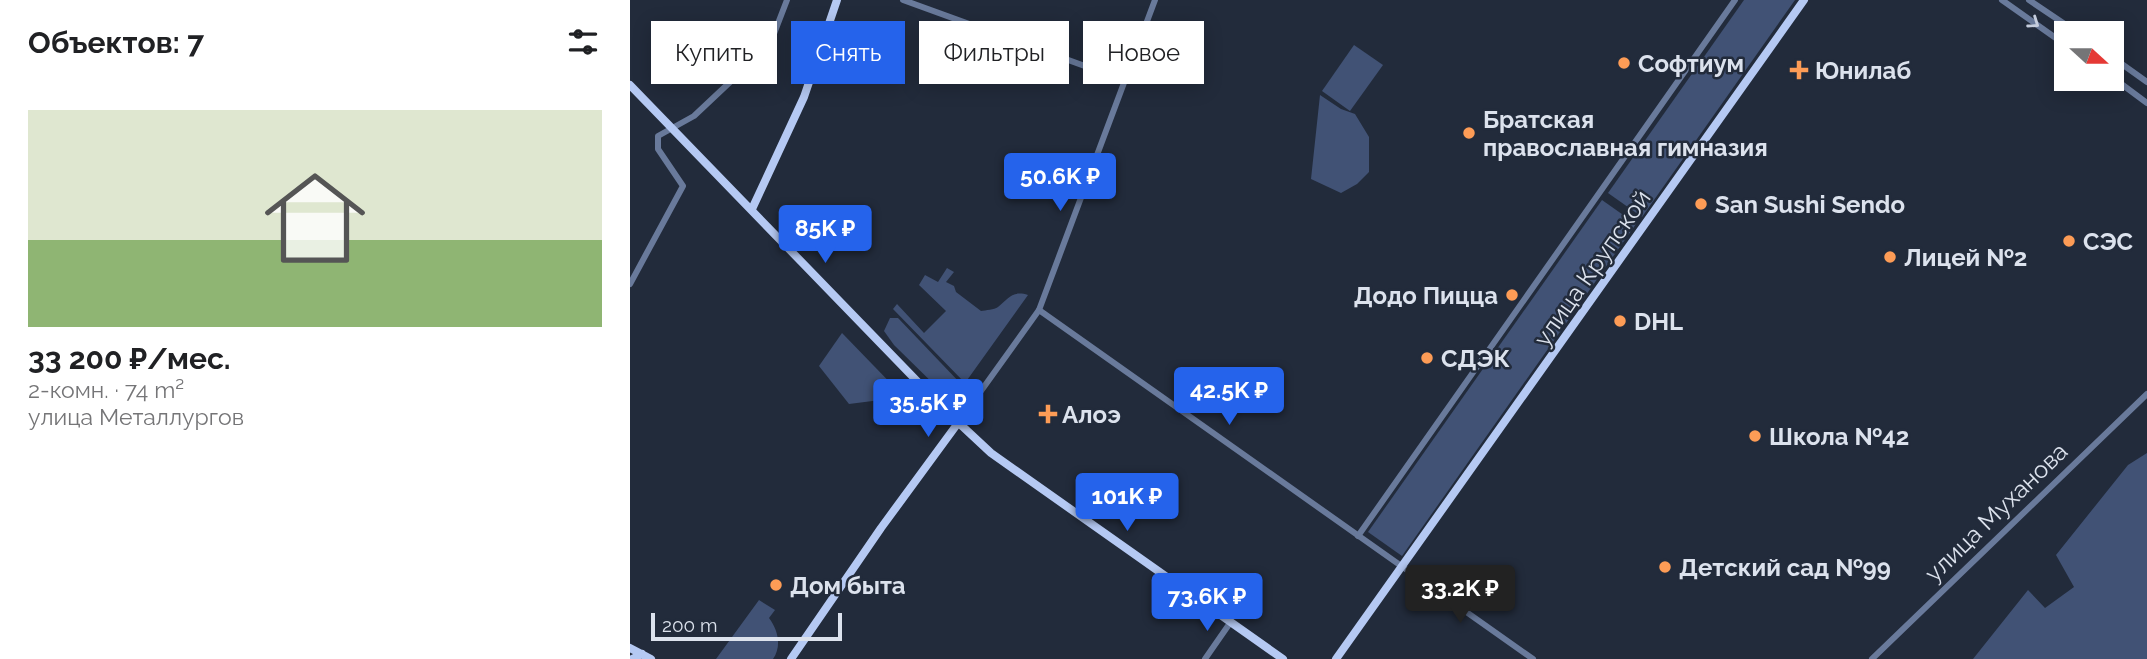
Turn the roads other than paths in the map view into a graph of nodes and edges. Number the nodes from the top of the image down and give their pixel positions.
1 (787, 0) edge
2 (837, 0) edge
3 (903, 0) edge
4 (1155, 0) edge
5 (1735, 0) edge
6 (1804, 0) edge
7 (2002, 0) edge
8 (2029, 0) edge
9 (1147, 21) edge
10 (2060, 21) edge
11 (2054, 37) edge
12 (1083, 65) edge
13 (2124, 66) edge
14 (2147, 82) edge
15 (1124, 84) edge
16 (630, 85) edge
17 (2124, 86) edge
18 (2147, 103) edge
19 (673, 126) junction
20 (752, 209) junction
21 (630, 284) edge
22 (1039, 310) junction
23 (2147, 394) edge
24 (958, 423) junction
25 (1359, 536) junction
26 (1403, 568) junction
27 (1230, 624) junction
28 (630, 648) edge
29 (642, 654) junction
30 (632, 659) edge
31 (651, 659) edge
32 (791, 659) edge
33 (1206, 659) edge
34 (1283, 659) edge
35 (1336, 659) edge
36 (1533, 659) edge
37 (1872, 659) edge

1 - 19 street
2 - 20 main road
3 - 12 street
4 - 9 street
5 - 25 street, улица Крупской
6 - 26 main road, улица Крупской
7 -> 11 street
8 - 10 street
13 - 14 street
15 - 22 street
16 - 19 main road
17 - 18 street
19 - 20 main road
19 - 21 street
20 - 24 main road
22 - 24 street
22 - 25 street
23 - 37 street, улица Муханова
24 - 27 main road
24 - 32 main road
25 - 26 street
26 - 35 main road, улица Крупской
26 - 36 street
27 - 33 street
27 - 34 main road
28 - 29 main road
29 - 30 main road
29 - 31 main road

